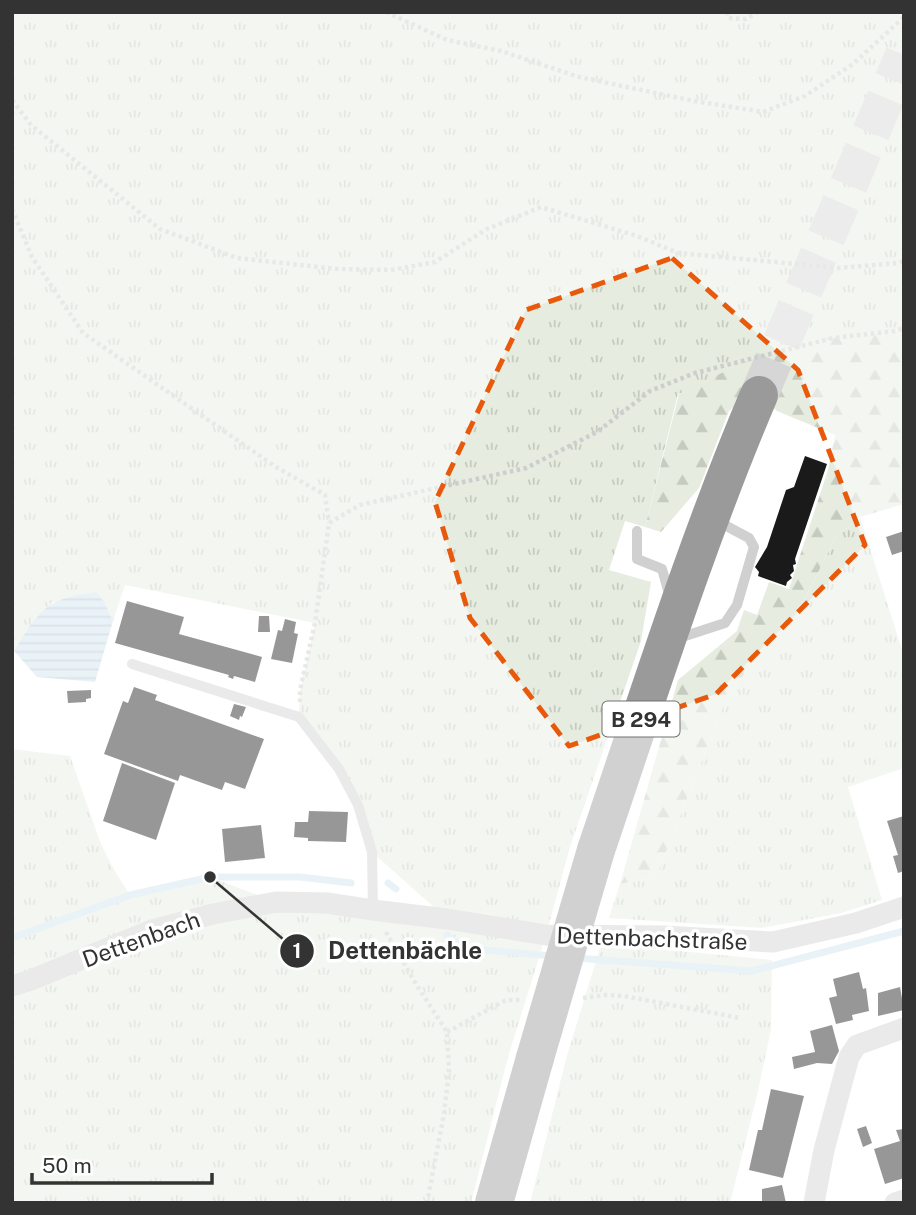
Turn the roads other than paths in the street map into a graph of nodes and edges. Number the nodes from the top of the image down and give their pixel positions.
1 (759, 395) tunnel mouth
2 (710, 517) junction
3 (637, 531) dead end
4 (671, 629) junction
5 (132, 664) dead end
6 (904, 907) edge
7 (373, 911) junction
8 (398, 912) joint
9 (12, 986) edge
10 (904, 1028) edge
11 (904, 1200) edge
12 (494, 1203) edge
13 (814, 1203) edge
14 (895, 1203) edge

1 - 2 highway, B 294
2 - 4 highway, B 294
2 - 4 lane
3 - 4 lane
4 - 12 highway, B 294, bridge
5 - 7 lane
6 - 8 street, Dettenbachstraße
7 - 8 street, Dettenbach
7 - 9 street, Dettenbach
10 - 13 street
11 - 14 street

